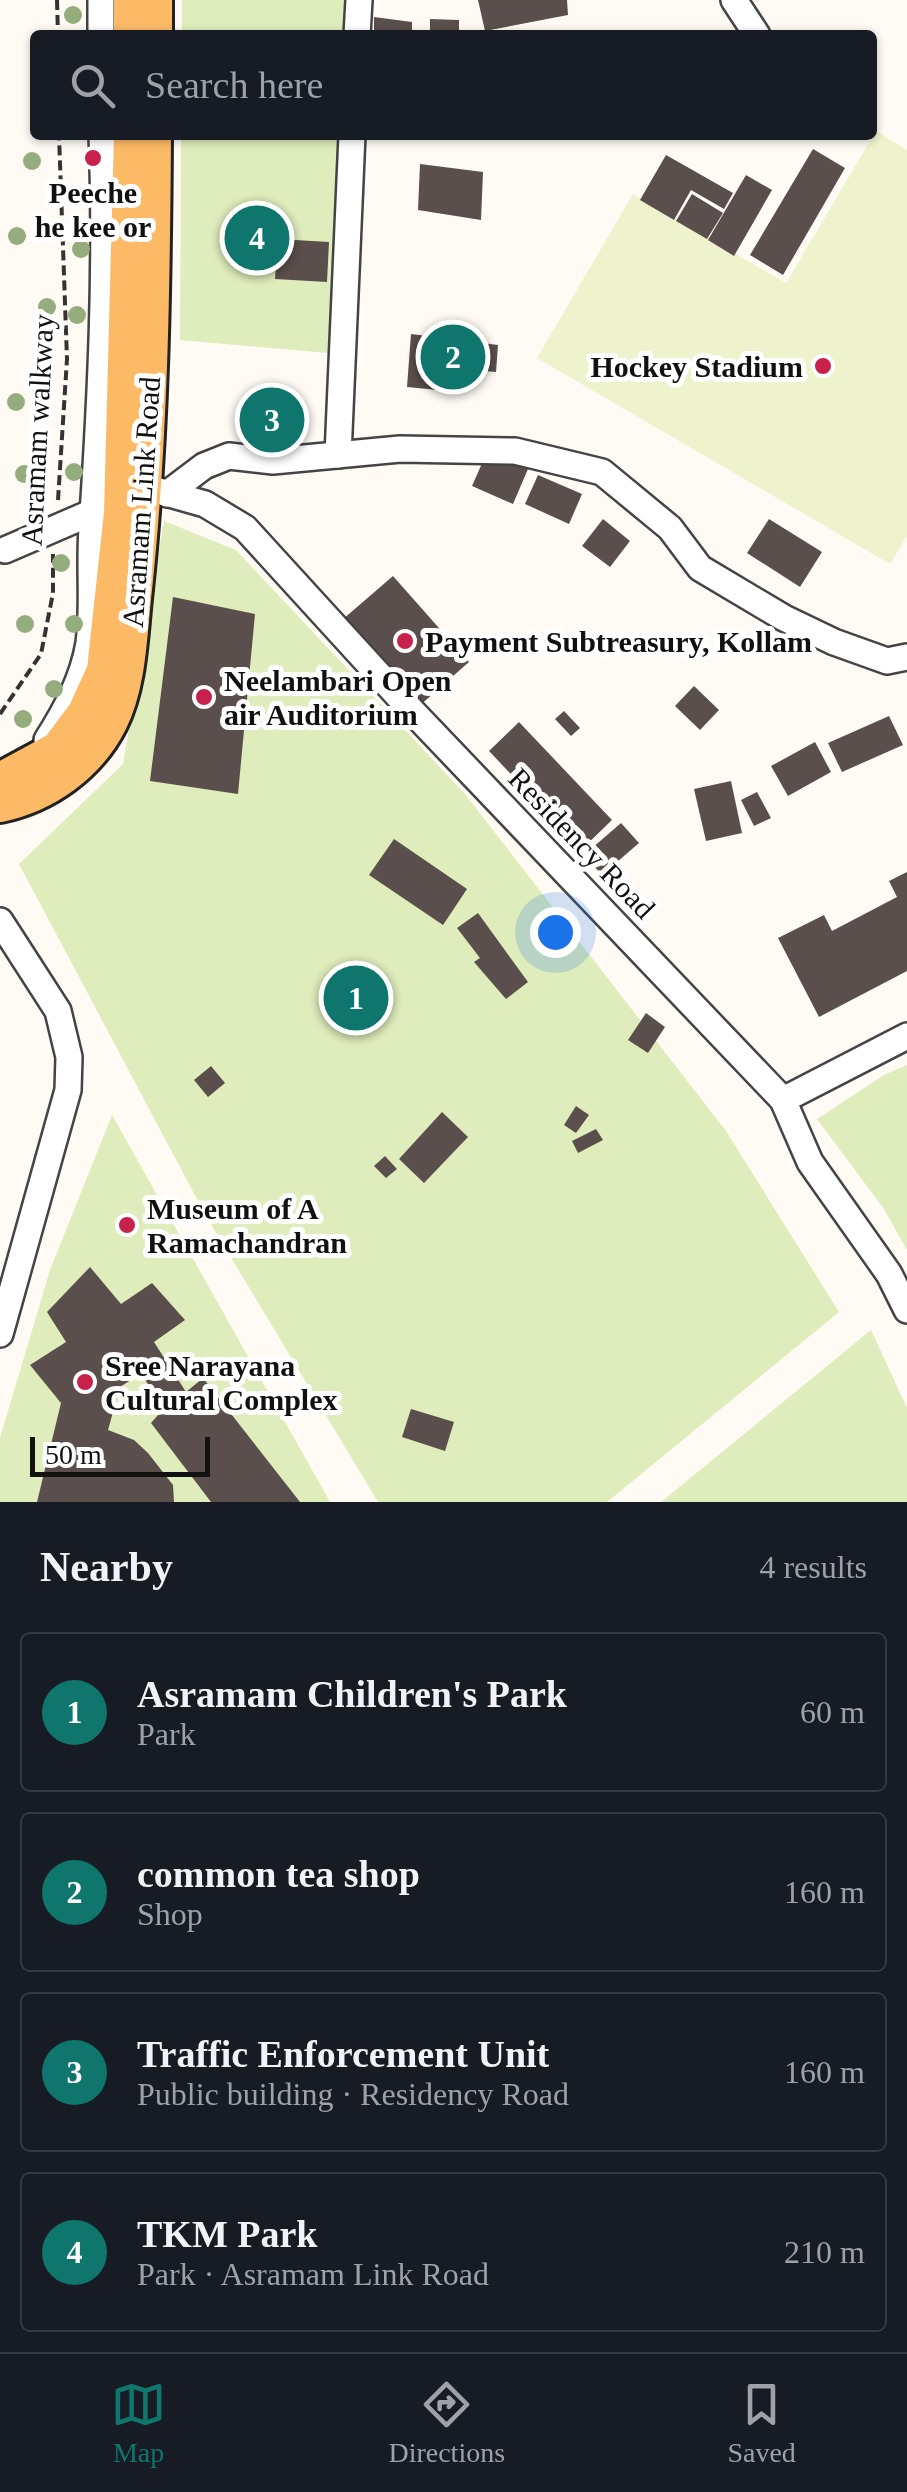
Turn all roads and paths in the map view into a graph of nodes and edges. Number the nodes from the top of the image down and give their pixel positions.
1 (57, 0) edge
2 (102, 0) edge
3 (130, 0) edge
4 (156, 0) edge
5 (359, 0) edge
6 (734, 0) edge
7 (58, 30) edge
8 (101, 30) edge
9 (130, 30) edge
10 (156, 30) edge
11 (357, 30) edge
12 (755, 30) edge
13 (60, 140) edge
14 (102, 140) edge
15 (130, 140) edge
16 (155, 140) edge
17 (352, 140) edge
18 (338, 455) junction
19 (156, 490) junction
20 (107, 513) junction
21 (55, 528) junction
22 (6, 550) dead end
23 (907, 656) edge
24 (0, 714) edge
25 (0, 764) edge
26 (0, 779) edge
27 (0, 806) edge
28 (0, 921) edge
29 (907, 1036) edge
30 (783, 1100) junction
31 (907, 1310) edge
32 (0, 1334) edge

1 - 7 path
2 - 8 street
3 - 9 main road
4 - 10 main road
5 - 11 street
6 - 12 street
13 - 21 path, Asramam walkway
14 - 20 street
15 - 20 main road, Asramam Link Road
16 - 19 main road, Asramam Link Road
17 - 18 street
18 - 19 street
18 - 23 street
19 - 27 main road, Asramam Link Road
19 - 30 street, Residency Road
20 - 21 street
20 - 25 street
20 - 26 main road, Asramam Link Road
21 - 22 street
21 - 24 path, Asramam walkway
28 - 32 street
29 - 30 street
30 - 31 street, Residency Road

